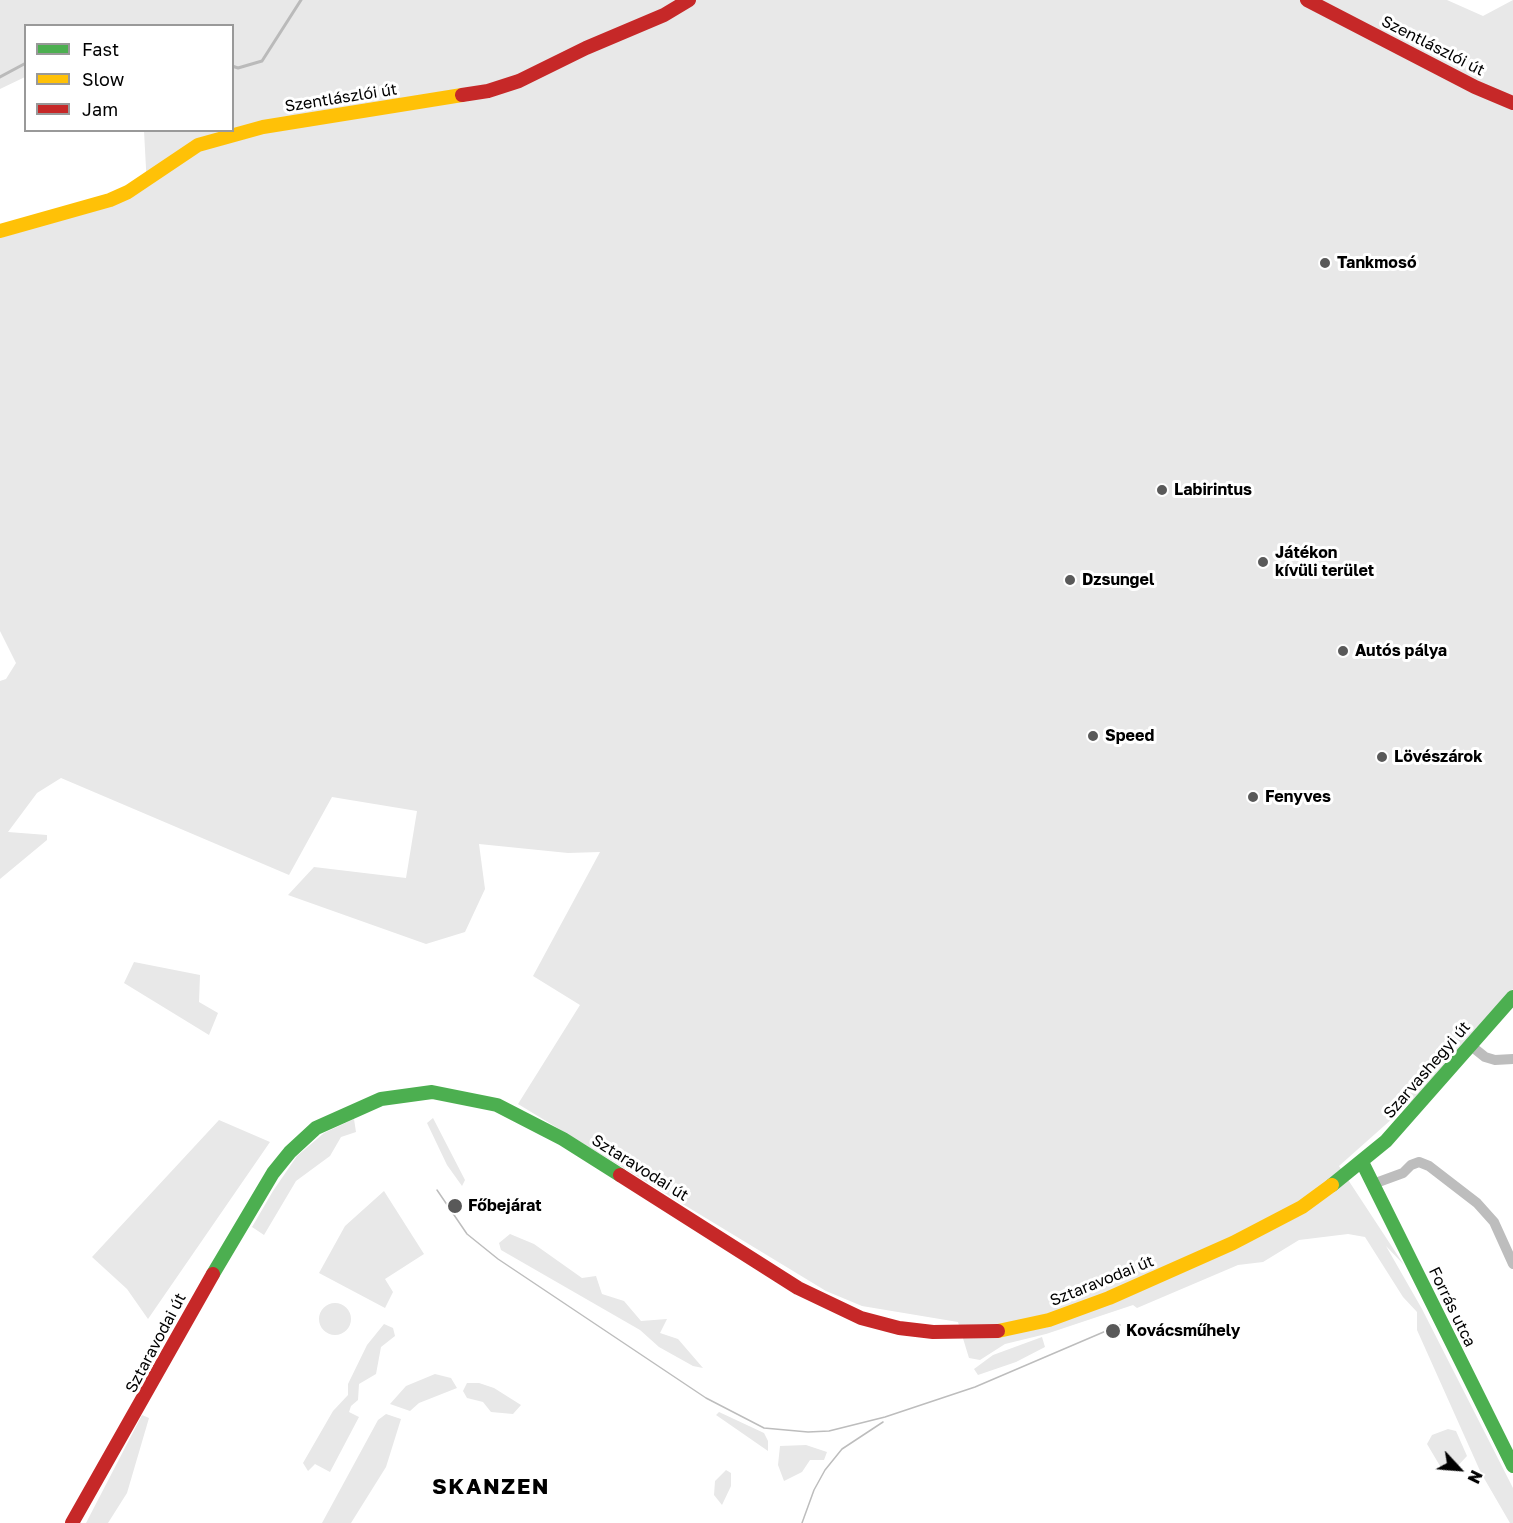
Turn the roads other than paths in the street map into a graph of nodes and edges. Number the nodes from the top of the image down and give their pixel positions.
1 (689, 0) edge
2 (1307, 0) edge
3 (1513, 104) edge
4 (0, 231) edge
5 (1513, 997) edge
6 (1470, 1045) junction
7 (1513, 1059) edge
8 (1362, 1162) junction
9 (1373, 1184) junction
10 (1513, 1264) edge
11 (1513, 1467) edge
12 (72, 1523) edge

1 - 4 street, Szentlászlói út
2 - 3 street, Szentlászlói út
5 - 6 street, Szarvashegyi út
6 - 7 street
6 - 8 street, Szarvashegyi út
8 - 9 street, Forrás utca
8 - 12 street, Sztaravodai út
9 - 10 street
9 - 11 street, Forrás utca

